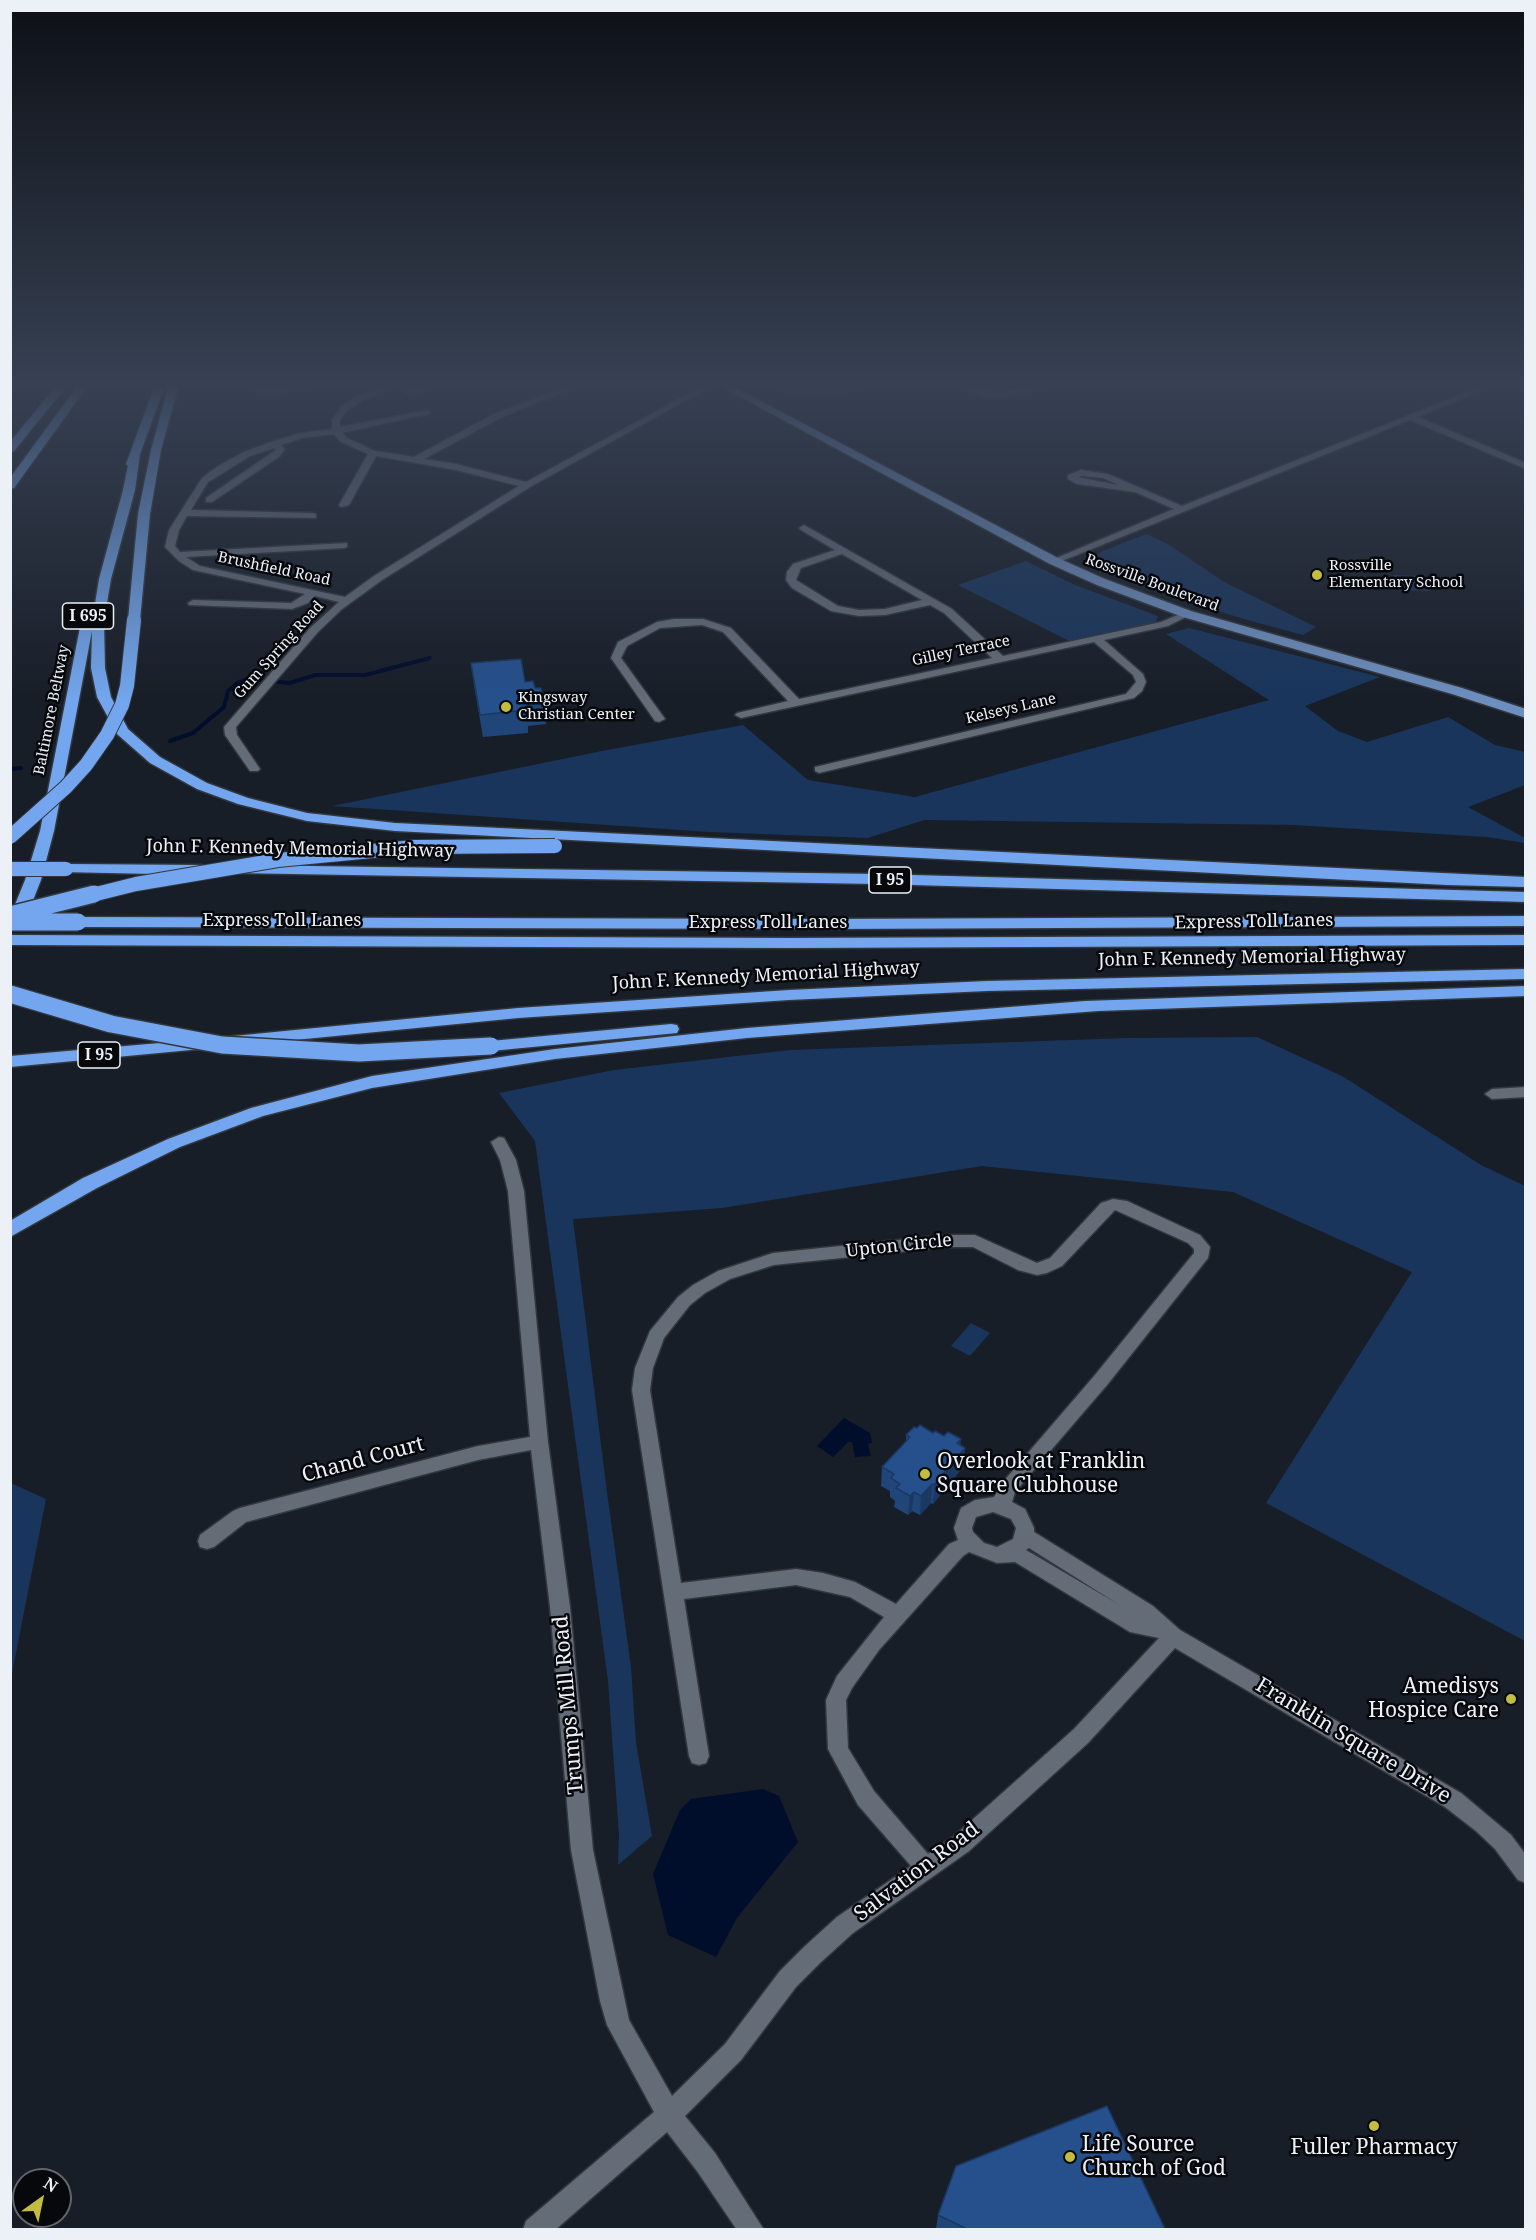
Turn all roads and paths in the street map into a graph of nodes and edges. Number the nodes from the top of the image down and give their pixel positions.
1 (122, 493) edge
2 (128, 493) edge
3 (148, 493) edge
4 (195, 493) edge
5 (220, 493) edge
6 (351, 493) edge
7 (515, 493) edge
8 (926, 493) edge
9 (1140, 493) edge
10 (1222, 493) edge
11 (209, 500) dead end
12 (344, 505) dead end
13 (1181, 509) junction
14 (183, 513) junction
15 (313, 516) dead end
16 (804, 528) dead end
17 (344, 545) dead end
18 (843, 550) junction
19 (179, 555) junction
20 (1054, 561) junction
21 (313, 593) junction
22 (346, 600) junction
23 (932, 602) junction
24 (193, 603) dead end
25 (1187, 614) junction
26 (1096, 639) junction
27 (999, 657) junction
28 (795, 702) junction
29 (1526, 714) edge
30 (741, 715) dead end
31 (659, 719) dead end
32 (254, 769) dead end
33 (819, 769) dead end
34 (10, 837) edge
35 (10, 869) edge
36 (1458, 880) junction
37 (1526, 882) edge
38 (1526, 897) edge
39 (10, 915) edge
40 (1526, 921) edge
41 (10, 922) edge
42 (10, 938) edge
43 (1526, 940) edge
44 (1526, 974) edge
45 (1526, 991) edge
46 (10, 994) edge
47 (1096, 1006) junction
48 (10, 1062) edge
49 (1526, 1092) edge
50 (1492, 1094) dead end
51 (499, 1142) dead end
52 (10, 1230) edge
53 (538, 1442) junction
54 (1003, 1506) junction
55 (1025, 1536) junction
56 (207, 1541) dead end
57 (970, 1543) junction
58 (1006, 1553) junction
59 (673, 1592) junction
60 (898, 1616) junction
61 (1168, 1633) junction
62 (699, 1756) dead end
63 (926, 1868) junction
64 (1526, 1873) edge
65 (669, 2115) junction
66 (535, 2229) edge
67 (752, 2229) edge

1 - 42 highway, Baltimore Beltway / I 695
2 - 36 highway
3 - 34 highway, bridge
4 - 14 street
5 - 11 street
6 - 12 street
7 - 22 street, Gum Spring Road
8 - 20 main road, Rossville Boulevard
9 - 13 street
10 - 13 street
13 - 20 street
14 - 15 street
14 - 19 street
16 - 18 street
17 - 19 street
18 - 23 street
18 - 23 street
19 - 21 street, Brushfield Road
20 - 25 main road, Rossville Boulevard
21 - 22 street, Brushfield Road
21 - 24 street
22 - 32 street, Gum Spring Road
23 - 27 street
25 - 26 street, Gilley Terrace
25 - 29 main road, Rossville Boulevard
26 - 27 street, Gilley Terrace
26 - 33 street, Kelseys Lane
27 - 28 street, Gilley Terrace
28 - 30 street, Gilley Terrace
28 - 31 street
35 - 38 highway, John F. Kennedy Memorial Highway / I 95, bridge
36 - 37 highway
36 - 39 highway, bridge
40 - 41 highway, Express Toll Lanes, bridge
42 - 43 highway, Express Toll Lanes
44 - 48 highway, John F. Kennedy Memorial Highway / I 95
45 - 47 highway
46 - 47 highway, bridge
47 - 52 highway
49 - 50 street
51 - 53 street, Trumps Mill Road
53 - 56 street, Chand Court
53 - 65 street, Trumps Mill Road
54 - 55 street
54 - 57 street
54 - 59 street, Upton Circle
55 - 58 street
55 - 61 street, Franklin Square Drive
57 - 58 street
57 - 60 street
58 - 61 street, Franklin Square Drive
59 - 60 street
59 - 62 street, Upton Circle
60 - 63 street
61 - 63 street, Salvation Road
61 - 64 street, Franklin Square Drive
63 - 65 street, Salvation Road
65 - 66 street, Salvation Road
65 - 67 street, Trumps Mill Road

